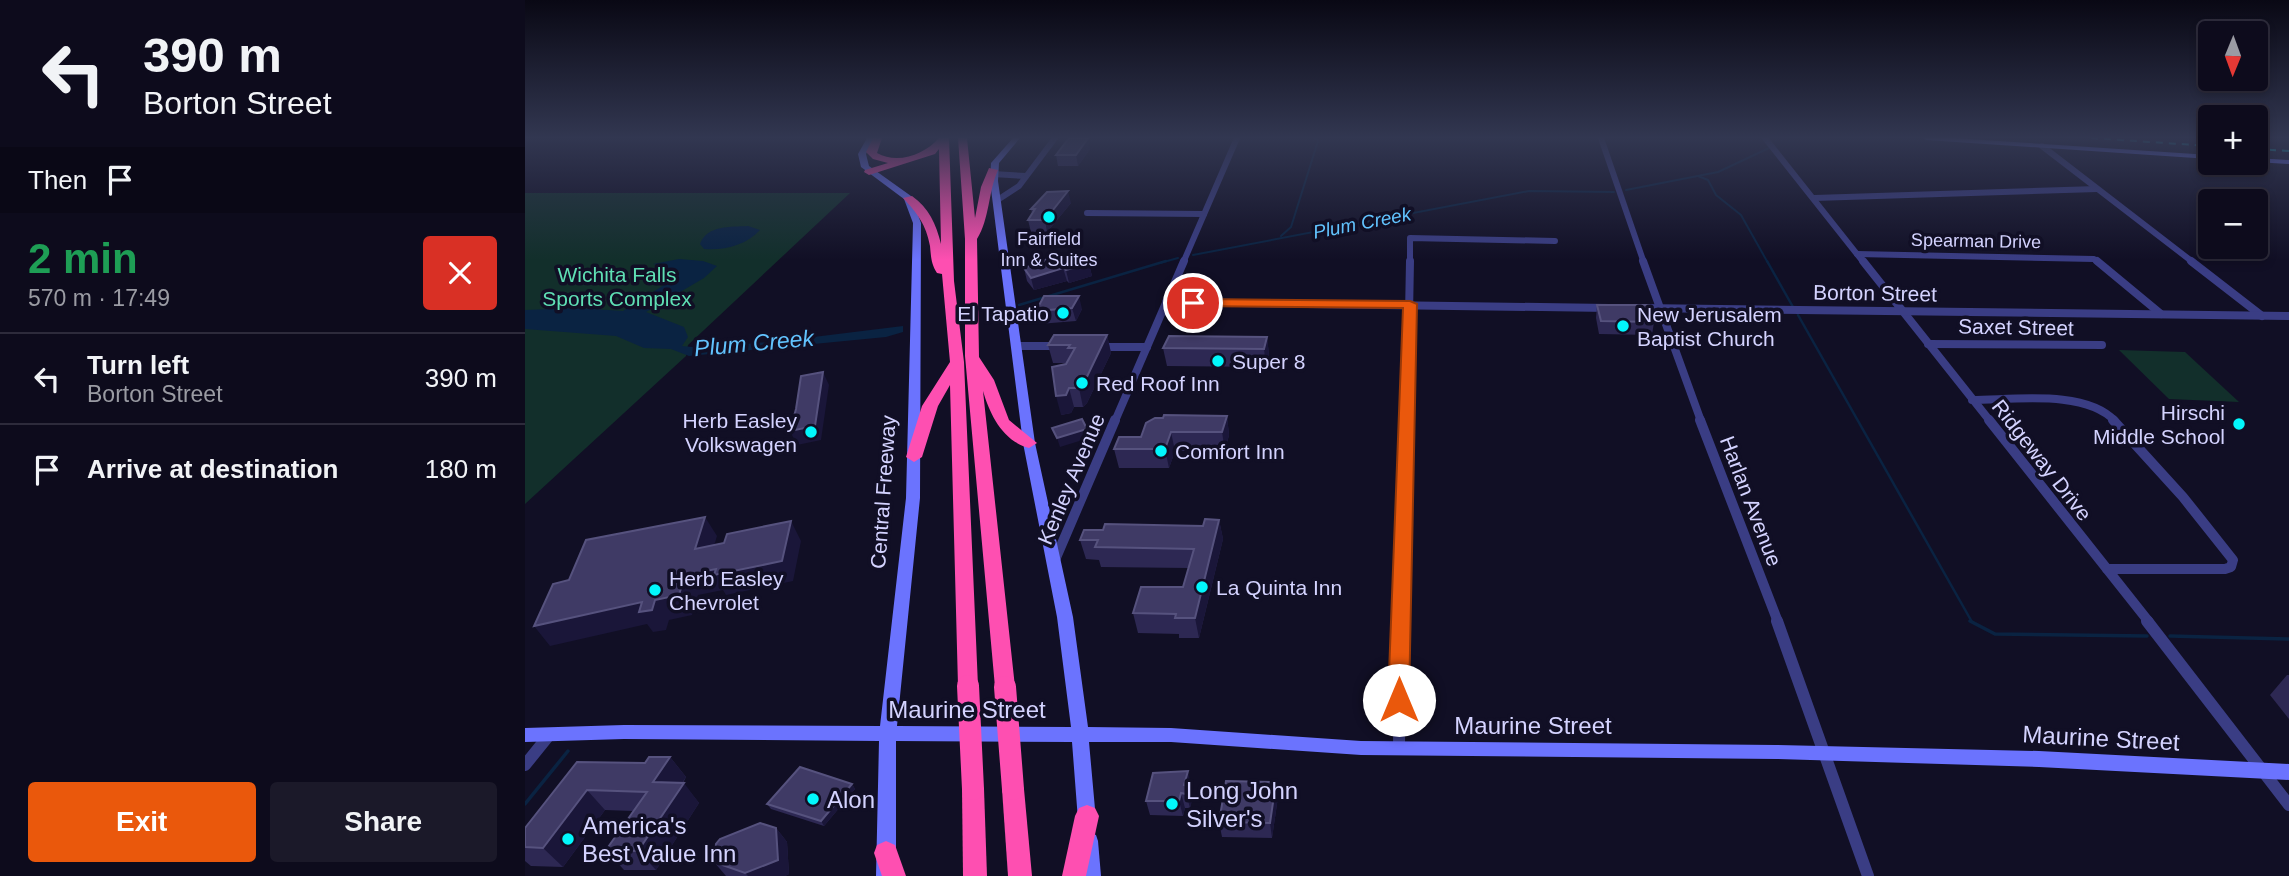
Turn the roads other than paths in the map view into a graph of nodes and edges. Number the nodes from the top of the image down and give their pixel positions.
1 (879, 179) edge
2 (945, 179) edge
3 (966, 179) edge
4 (988, 179) edge
5 (994, 179) edge
6 (1022, 179) edge
7 (1219, 179) edge
8 (1615, 179) edge
9 (1798, 179) edge
10 (2084, 179) edge
11 (1014, 188) junction
12 (2097, 189) junction
13 (996, 195) junction
14 (908, 198) junction
15 (1814, 198) junction
16 (1087, 213) dead end
17 (1204, 214) junction
18 (971, 239) junction
19 (1555, 241) dead end
20 (1857, 254) junction
21 (949, 281) junction
22 (1166, 302) junction
23 (1410, 304) junction
24 (1622, 308) edge
25 (1635, 308) edge
26 (1661, 308) junction
27 (1902, 311) junction
28 (2161, 314) junction
29 (2262, 316) junction
30 (2289, 316) edge
31 (1929, 344) junction
32 (2102, 345) dead end
33 (1016, 346) junction
34 (1074, 346) edge
35 (1087, 346) edge
36 (1147, 347) junction
37 (964, 359) junction
38 (1972, 400) junction
39 (1029, 443) junction
40 (914, 457) junction
41 (1054, 563) junction
42 (2107, 569) junction
43 (551, 733) junction
44 (888, 733) junction
45 (1080, 734) junction
46 (525, 735) edge
47 (1399, 749) junction
48 (1824, 754) junction
49 (525, 765) edge
50 (2264, 771) junction
51 (2289, 772) edge
52 (2289, 805) edge
53 (1087, 816) junction
54 (889, 868) edge
55 (975, 876) edge
56 (1020, 876) edge
57 (1074, 876) edge
58 (1091, 876) edge
59 (1868, 876) edge

1 - 14 main road
2 - 21 highway
3 - 18 highway
4 - 18 highway
5 - 13 main road
6 - 11 street
7 - 17 street, Kenley Avenue
8 - 26 street, Harlan Avenue
9 - 15 street, Ridgeway Drive
10 - 12 street
11 - 13 street
11 - 13 street
12 - 15 street
12 - 29 street
13 - 33 main road
14 - 21 highway
14 - 40 main road, Central Freeway
15 - 20 street, Ridgeway Drive
16 - 17 street
17 - 22 street, Kenley Avenue
18 - 37 highway
19 - 23 street
20 - 27 street, Ridgeway Drive
20 - 28 street, Spearman Drive
21 - 37 highway
22 - 23 street
22 - 36 street, Kenley Avenue
23 - 24 street
23 - 47 street
25 - 26 street, Borton Street
26 - 27 street, Borton Street
26 - 48 street, Harlan Avenue
27 - 28 street, Borton Street
27 - 31 street, Ridgeway Drive
28 - 29 street, Borton Street
29 - 30 street, Borton Street
31 - 32 street, Saxet Street
31 - 38 street, Ridgeway Drive
33 - 34 street
33 - 39 main road
35 - 36 street
36 - 41 street, Kenley Avenue
37 - 39 highway
37 - 40 highway
37 - 55 highway, bridge
37 - 56 highway, bridge
38 - 42 street, Ridgeway Drive
38 - 42 street
39 - 41 main road
40 - 44 main road, Central Freeway
41 - 45 main road
42 - 50 street, Ridgeway Drive
43 - 44 main road, Maurine Street
43 - 46 main road, Maurine Street
43 - 49 street
44 - 45 main road, Maurine Street
44 - 54 main road, Central Freeway
45 - 47 main road, Maurine Street
45 - 53 main road
47 - 48 main road, Maurine Street
48 - 50 main road, Maurine Street
48 - 59 street, Harlan Avenue
50 - 51 main road, Maurine Street
50 - 52 street, Ridgeway Drive
53 - 57 highway
53 - 58 main road

